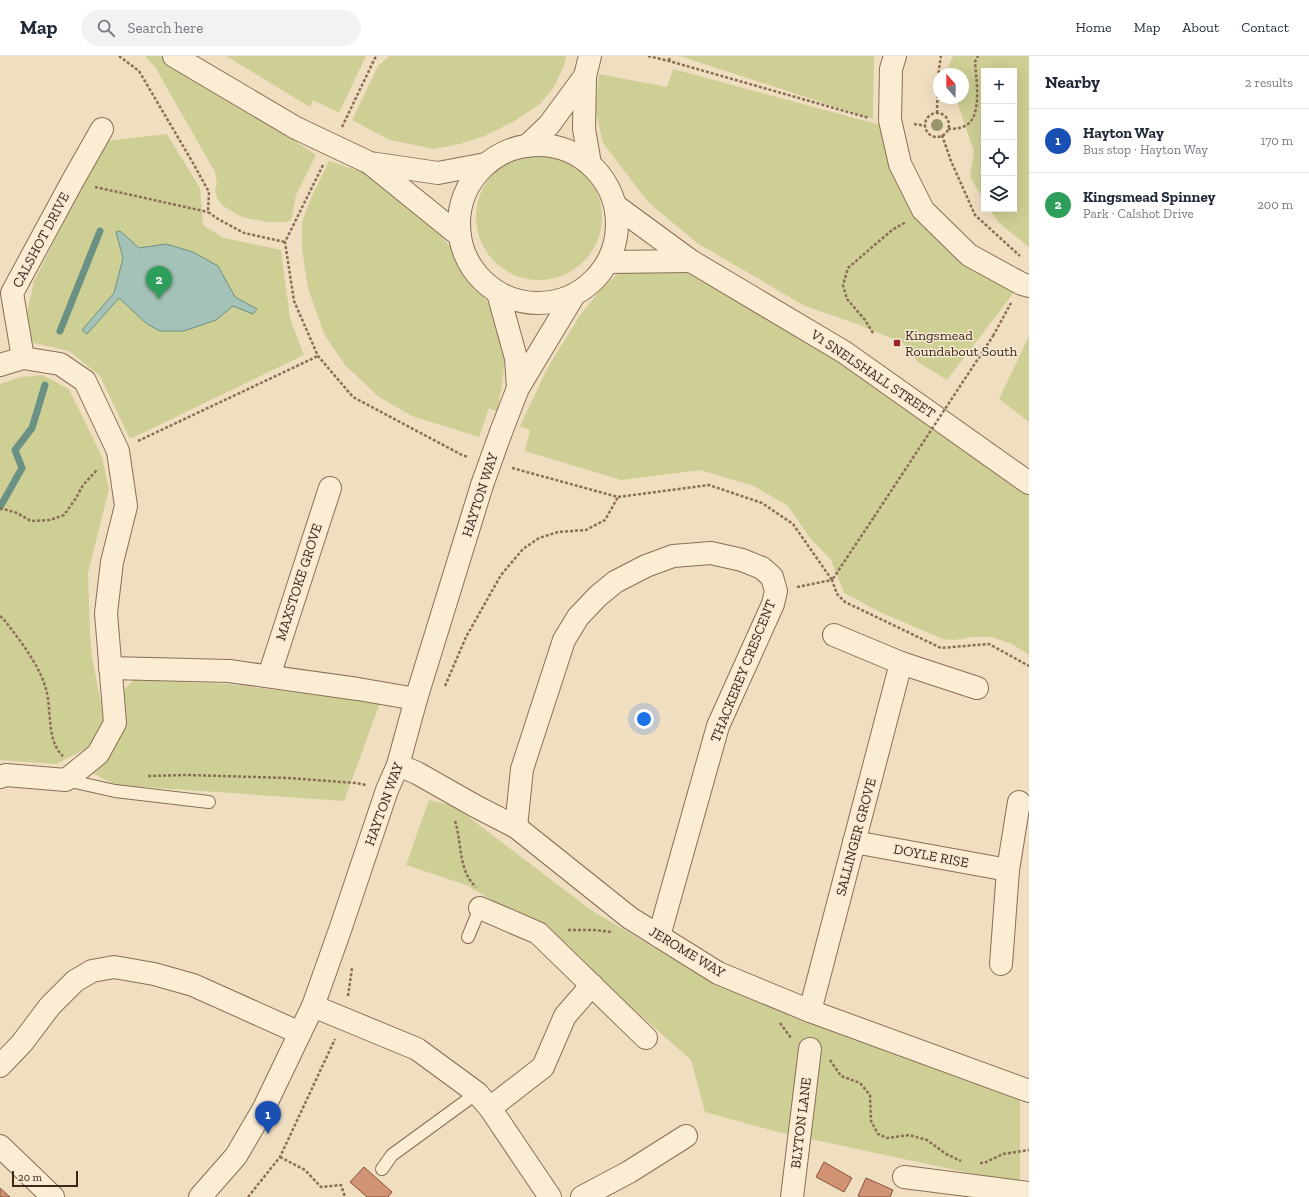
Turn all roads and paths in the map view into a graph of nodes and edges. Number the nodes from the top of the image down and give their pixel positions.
1 (118, 56) edge
2 (174, 56) edge
3 (378, 56) edge
4 (648, 56) edge
5 (670, 56) edge
6 (895, 56) edge
7 (940, 56) edge
8 (978, 56) edge
9 (669, 61) junction
10 (587, 66) edge
11 (937, 113) junction
12 (890, 120) junction
13 (926, 126) junction
14 (341, 129) dead end
15 (948, 129) junction
16 (102, 130) dead end
17 (942, 136) junction
18 (527, 146) junction
19 (370, 163) junction
20 (323, 164) dead end
21 (486, 164) junction
22 (590, 164) junction
23 (72, 182) junction
24 (616, 206) junction
25 (923, 210) junction
26 (208, 212) junction
27 (460, 236) junction
28 (285, 242) junction
29 (1024, 259) dead end
30 (691, 261) junction
31 (608, 262) junction
32 (1029, 286) edge
33 (498, 293) junction
34 (574, 295) junction
35 (873, 333) dead end
36 (993, 336) dead end
37 (318, 356) junction
38 (22, 358) junction
39 (0, 366) edge
40 (518, 388) junction
41 (118, 451) junction
42 (469, 457) dead end
43 (506, 467) dead end
44 (1029, 483) edge
45 (330, 488) dead end
46 (618, 497) junction
47 (1, 509) edge
48 (832, 580) junction
49 (776, 591) junction
50 (0, 616) edge
51 (834, 635) dead end
52 (901, 663) junction
53 (1029, 666) edge
54 (110, 668) junction
55 (269, 676) junction
56 (977, 688) dead end
57 (442, 692) dead end
58 (416, 699) junction
59 (398, 765) junction
60 (74, 774) junction
61 (0, 777) edge
62 (145, 777) dead end
63 (387, 790) junction
64 (209, 802) dead end
65 (1019, 802) dead end
66 (449, 818) dead end
67 (516, 827) junction
68 (854, 842) junction
69 (1008, 870) junction
70 (480, 900) junction
71 (564, 930) dead end
72 (614, 932) dead end
73 (659, 936) junction
74 (468, 937) dead end
75 (353, 960) dead end
76 (1001, 964) dead end
77 (592, 985) junction
78 (312, 1006) junction
79 (810, 1011) junction
80 (777, 1018) dead end
81 (345, 1019) junction
82 (300, 1033) junction
83 (646, 1038) dead end
84 (810, 1049) junction
85 (0, 1066) edge
86 (1029, 1091) edge
87 (483, 1101) junction
88 (686, 1136) dead end
89 (1029, 1150) edge
90 (3, 1154) edge
91 (280, 1157) junction
92 (965, 1162) dead end
93 (978, 1163) dead end
94 (382, 1169) dead end
95 (904, 1177) dead end
96 (1029, 1193) edge
97 (53, 1197) edge
98 (200, 1197) edge
99 (248, 1197) edge
100 (345, 1197) edge
101 (550, 1197) edge
102 (582, 1197) edge
103 (792, 1197) edge

1 - 26 path
2 - 19 street, bridge
3 - 14 path
4 - 9 path
5 - 9 path
6 - 12 street
7 - 11 path
8 - 15 path
9 - 12 path
10 - 18 street
10 - 22 street
11 - 13 path
11 - 15 path
12 - 13 path
12 - 25 street
13 - 17 path
15 - 17 path
16 - 23 street, CALSHOT DRIVE
17 - 29 path
18 - 21 street
18 - 22 street
19 - 21 street
19 - 27 street
20 - 28 path
21 - 27 street
22 - 24 street
23 - 26 path
23 - 38 street, CALSHOT DRIVE
24 - 30 street, V1 SNELSHALL STREET
24 - 31 street
25 - 32 street
25 - 35 path
26 - 28 path
27 - 33 street
28 - 37 path
30 - 31 street
30 - 44 street, V1 SNELSHALL STREET
31 - 34 street
33 - 34 street
33 - 40 street, HAYTON WAY
34 - 40 street, HAYTON WAY
36 - 48 path, bridge
37 - 41 path
37 - 42 path
38 - 39 street
38 - 41 street
40 - 58 street, HAYTON WAY, bridge
41 - 47 path
41 - 54 street
43 - 46 path
45 - 55 street, MAXSTOKE GROVE
46 - 48 path
46 - 57 path
48 - 49 path
48 - 53 path
49 - 67 street, THACKEREY CRESCENT
49 - 73 street, THACKEREY CRESCENT
50 - 60 path
51 - 52 street
52 - 56 street
52 - 68 street, SALLINGER GROVE
54 - 55 street
54 - 60 street
55 - 58 street
58 - 59 street, HAYTON WAY
59 - 63 street, HAYTON WAY
59 - 67 street, JEROME WAY
60 - 61 street
60 - 64 lane
62 - 63 path
63 - 78 street, HAYTON WAY
65 - 69 street
66 - 70 path
67 - 73 street, JEROME WAY
68 - 69 street, DOYLE RISE
68 - 79 street, SALLINGER GROVE
69 - 76 street
70 - 74 lane
70 - 77 street
71 - 72 path
73 - 79 street, JEROME WAY
75 - 81 path
77 - 83 street
77 - 87 street
78 - 81 street
78 - 82 street, HAYTON WAY
79 - 86 street, JEROME WAY
80 - 84 path
81 - 87 street
81 - 91 path
82 - 85 street
82 - 98 street, HAYTON WAY
84 - 92 path
84 - 103 street, BLYTON LANE
87 - 94 lane
87 - 101 street
88 - 102 street
89 - 93 path
90 - 97 street
91 - 99 path
91 - 100 path
95 - 96 street

